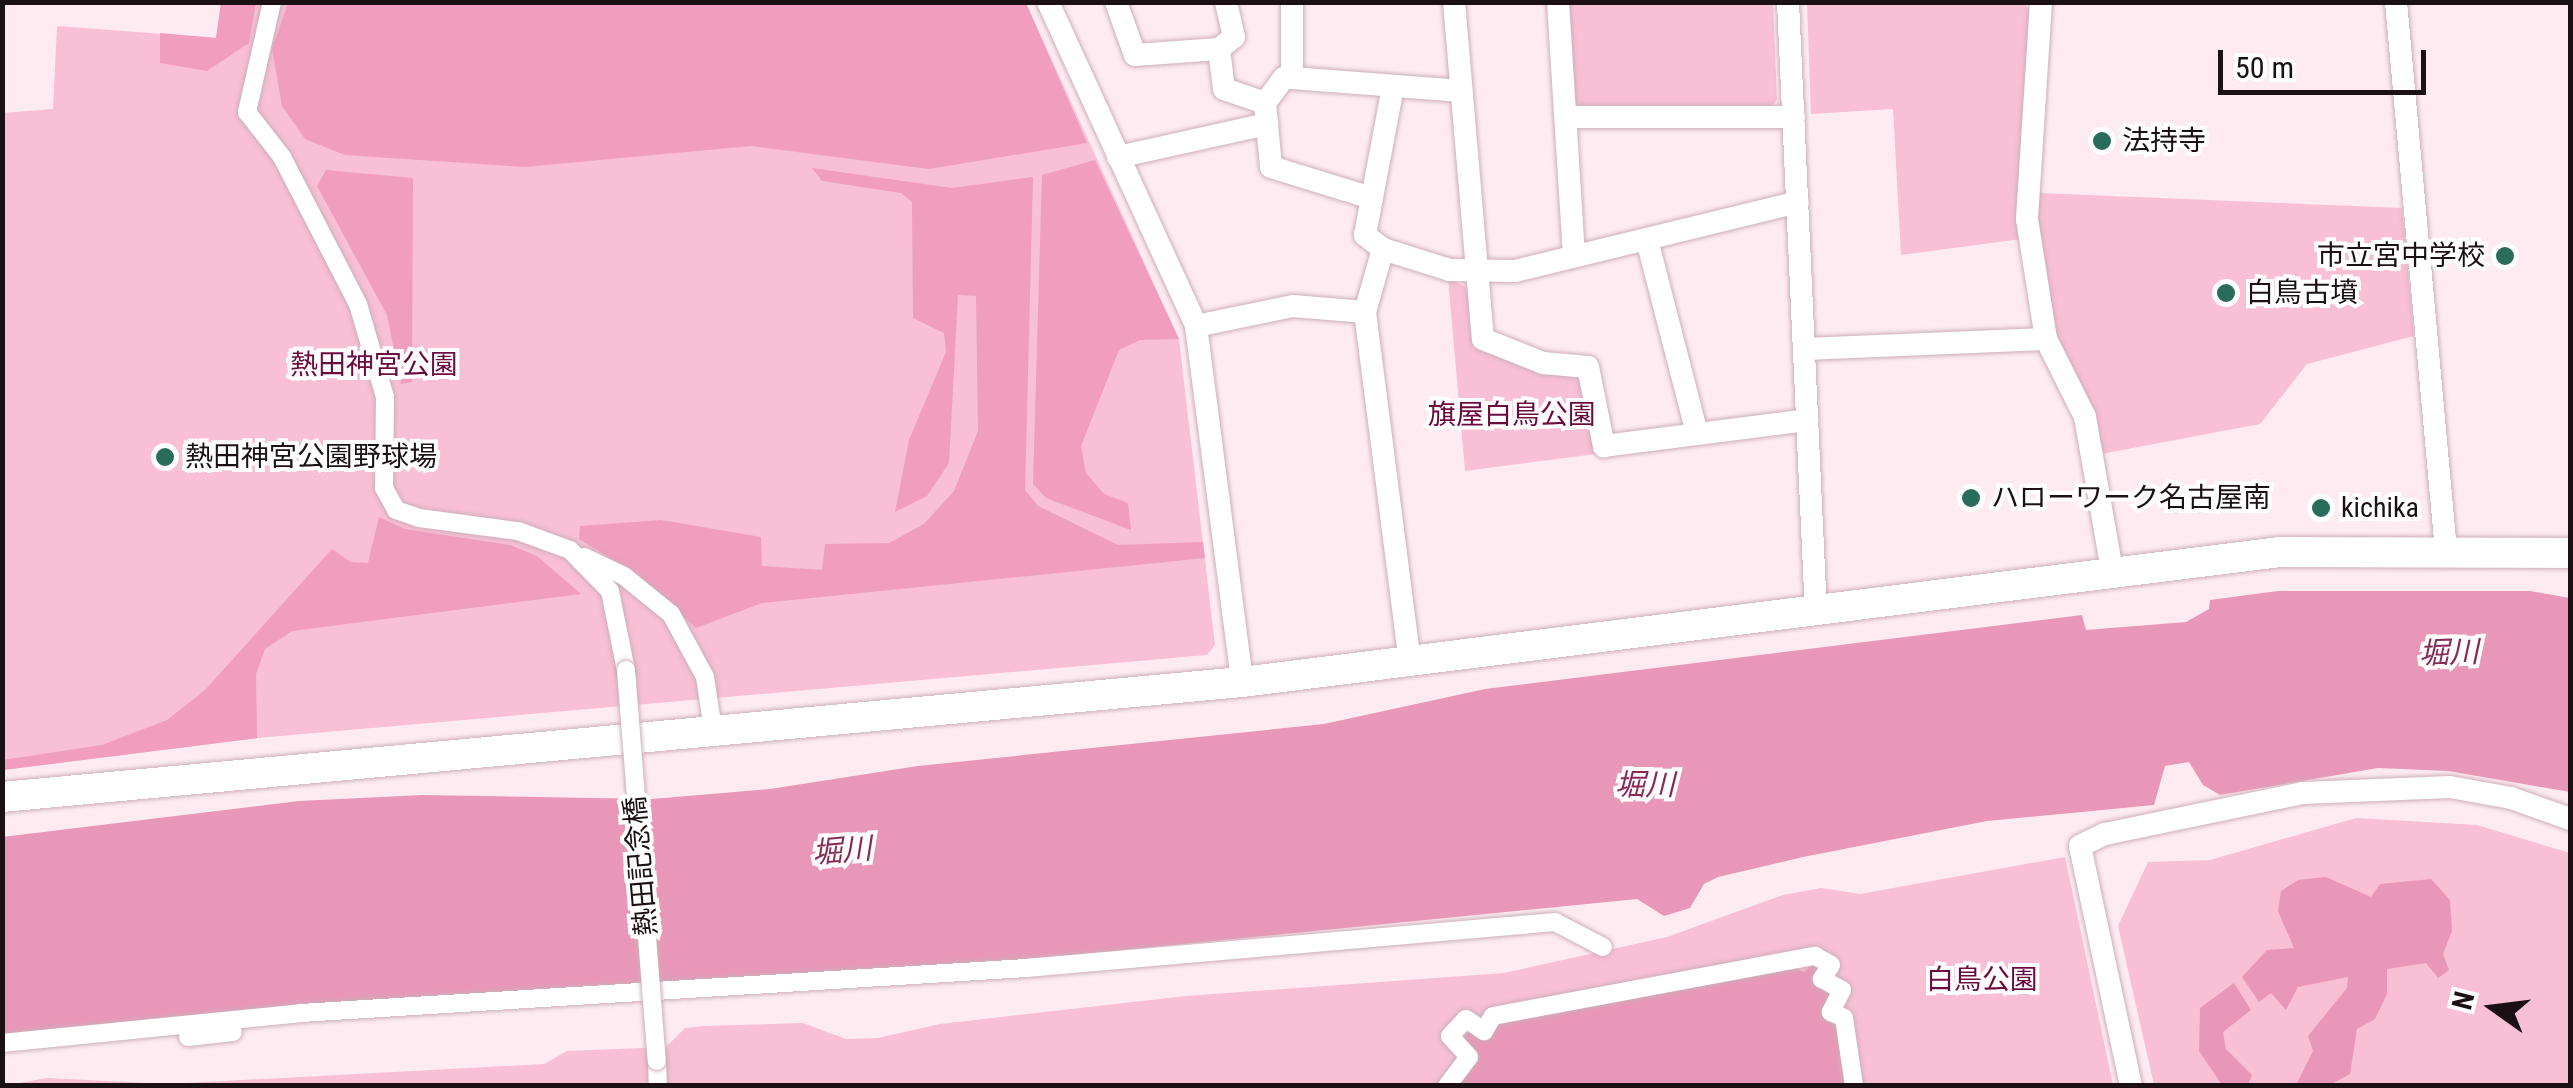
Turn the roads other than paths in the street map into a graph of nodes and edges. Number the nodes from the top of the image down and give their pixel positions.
1 (272, 2) edge
2 (1048, 2) edge
3 (1116, 2) edge
4 (1226, 2) edge
5 (1292, 2) edge
6 (1454, 2) edge
7 (1558, 2) edge
8 (1788, 2) edge
9 (2040, 2) edge
10 (2396, 2) edge
11 (1219, 48) junction
12 (1292, 78) junction
13 (1393, 87) junction
14 (1462, 91) junction
15 (1266, 113) junction
16 (1794, 117) junction
17 (1566, 118) junction
18 (1118, 157) junction
19 (1372, 198) junction
20 (1798, 202) junction
21 (1647, 240) junction
22 (1383, 249) junction
23 (1574, 255) junction
24 (1476, 271) junction
25 (1365, 312) junction
26 (1196, 326) junction
27 (2046, 339) junction
28 (1804, 349) junction
29 (1807, 420) junction
30 (1698, 434) junction
31 (570, 550) junction
32 (2446, 550) junction
33 (2570, 553) edge
34 (2113, 576) junction
35 (1816, 613) junction
36 (1410, 662) junction
37 (1242, 682) junction
38 (713, 730) junction
39 (2, 797) edge
40 (2570, 819) edge
41 (1603, 947) dead end
42 (636, 994) junction
43 (188, 1037) dead end
44 (2, 1042) edge
45 (658, 1086) edge
46 (1447, 1086) edge
47 (1854, 1086) edge
48 (2131, 1086) edge

1 - 31 street
2 - 18 street
3 - 11 street
4 - 11 street
5 - 12 street
6 - 14 street
7 - 17 street
8 - 16 street
9 - 27 street
10 - 32 street
11 - 15 street
12 - 13 street
12 - 15 street
13 - 14 street
13 - 19 street
14 - 24 street
15 - 18 street
15 - 19 street
16 - 17 street
16 - 20 street
17 - 23 street
18 - 26 street
19 - 22 street
20 - 21 street
20 - 28 street
21 - 23 street
21 - 30 street
22 - 24 street
22 - 25 street
23 - 24 street
24 - 30 street
25 - 26 street
25 - 36 street
26 - 37 street
27 - 28 street
27 - 34 street
28 - 29 street
29 - 30 street
29 - 35 street
31 - 38 street
31 - 45 street, 熱田記念橋, bridge
32 - 33 street
32 - 34 street
34 - 35 street
35 - 36 street
36 - 37 street
37 - 38 street
38 - 39 street
40 - 48 street
41 - 42 street
42 - 43 street
42 - 44 street
46 - 47 street

